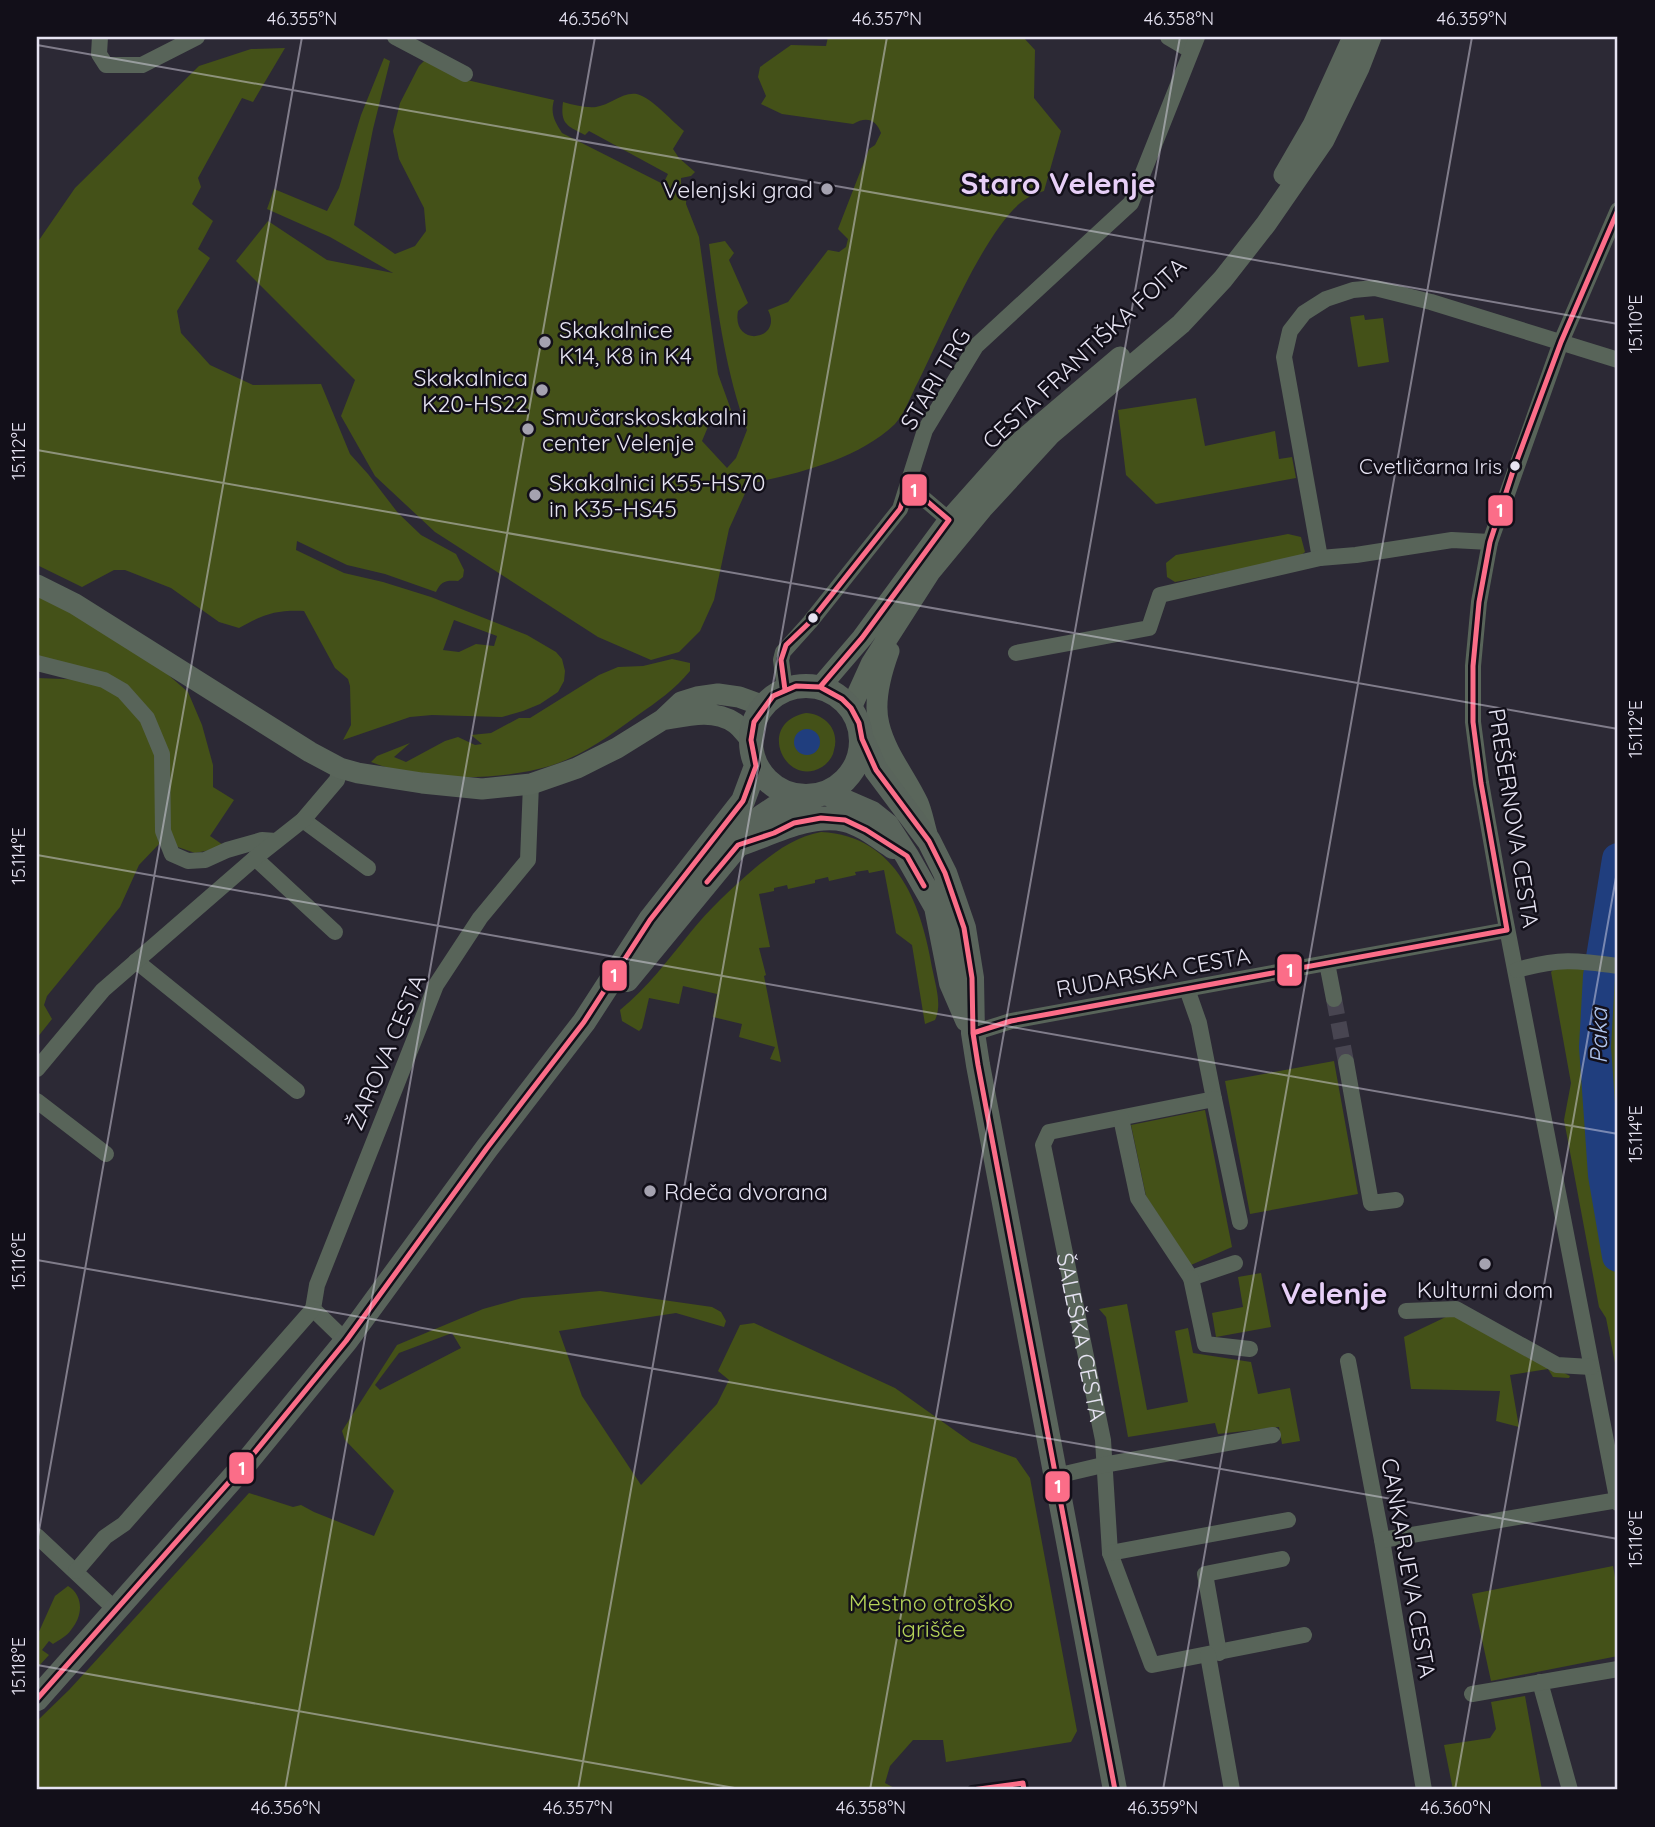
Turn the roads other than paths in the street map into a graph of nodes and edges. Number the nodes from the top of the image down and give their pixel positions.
1 (100, 37) edge
2 (197, 37) edge
3 (395, 37) edge
4 (1168, 37) edge
5 (1353, 37) edge
6 (1371, 37) edge
7 (1193, 43) edge
8 (465, 74) dead end
9 (1618, 210) edge
10 (1561, 342) junction
11 (1618, 360) edge
12 (908, 485) junction
13 (949, 520) junction
14 (1490, 542) junction
15 (1320, 558) junction
16 (37, 585) edge
17 (900, 619) junction
18 (1016, 653) dead end
19 (37, 663) edge
20 (820, 687) junction
21 (785, 690) junction
22 (764, 706) junction
23 (851, 708) junction
24 (662, 720) junction
25 (862, 739) junction
26 (751, 740) junction
27 (757, 766) junction
28 (340, 768) junction
29 (531, 784) junction
30 (817, 795) junction
31 (303, 820) junction
32 (276, 841) junction
33 (929, 841) junction
34 (738, 845) junction
35 (907, 856) junction
36 (255, 858) junction
37 (369, 868) dead end
38 (1507, 930) junction
39 (335, 932) dead end
40 (136, 961) junction
41 (1327, 963) junction
42 (1618, 965) edge
43 (1517, 970) junction
44 (1187, 989) junction
45 (1334, 999) tunnel mouth
46 (584, 1022) junction
47 (973, 1033) junction
48 (1346, 1062) tunnel mouth
49 (37, 1069) edge
50 (297, 1091) dead end
51 (1214, 1100) junction
52 (37, 1101) edge
53 (1121, 1118) junction
54 (106, 1154) dead end
55 (1396, 1200) dead end
56 (1240, 1222) dead end
57 (1235, 1262) dead end
58 (1191, 1278) junction
59 (313, 1309) junction
60 (1406, 1311) dead end
61 (346, 1341) junction
62 (1250, 1349) dead end
63 (1348, 1361) dead end
64 (1591, 1367) junction
65 (1273, 1435) dead end
66 (1103, 1465) junction
67 (1056, 1476) junction
68 (1618, 1501) edge
69 (1288, 1520) dead end
70 (37, 1536) edge
71 (1382, 1540) junction
72 (1110, 1553) junction
73 (1282, 1559) dead end
74 (76, 1571) junction
75 (117, 1611) junction
76 (1304, 1635) dead end
77 (1213, 1654) junction
78 (1618, 1670) edge
79 (1540, 1682) junction
80 (1472, 1694) dead end
81 (37, 1699) edge
82 (1424, 1787) edge
83 (1115, 1790) edge
84 (1232, 1790) edge
85 (1570, 1790) edge

1 - 2 street
3 - 8 street
4 - 7 street
5 - 13 main road, CESTA FRANTIŠKA FOITA
6 - 17 main road, CESTA FRANTIŠKA FOITA
7 - 12 street, STARI TRG
9 - 10 street, PREŠERNOVA CESTA
10 - 11 street
10 - 14 street, PREŠERNOVA CESTA
10 - 15 street
12 - 13 street
12 - 21 street, STARI TRG
13 - 20 main road, CESTA FRANTIŠKA FOITA
14 - 15 street
14 - 38 street, PREŠERNOVA CESTA
15 - 18 street
16 - 28 main road
17 - 23 main road, CESTA FRANTIŠKA FOITA
17 - 33 main road, CESTA FRANTIŠKA FOITA
19 - 32 street
20 - 21 main road
20 - 23 main road
21 - 22 main road
22 - 24 main road
22 - 26 main road
23 - 25 main road
24 - 26 main road
24 - 29 main road
25 - 30 main road
25 - 33 main road
26 - 27 main road
27 - 30 main road
27 - 46 main road
28 - 29 main road
28 - 31 street
29 - 59 street, ŽAROVA CESTA
30 - 34 main road
30 - 35 main road
31 - 32 street
31 - 37 street
32 - 36 street
33 - 47 main road
34 - 35 main road
34 - 46 main road
35 - 47 main road
36 - 39 street
36 - 40 street
38 - 41 street, RUDARSKA CESTA
38 - 43 street, PREŠERNOVA CESTA
40 - 49 street
40 - 50 street
41 - 44 street, RUDARSKA CESTA
41 - 45 street
42 - 43 street
43 - 64 street, PREŠERNOVA CESTA
44 - 47 street, RUDARSKA CESTA
44 - 51 street
46 - 61 main road
47 - 67 main road
48 - 55 street
51 - 53 street, ŠALEŠKA CESTA
51 - 56 street
52 - 54 street
53 - 58 street
53 - 66 street, ŠALEŠKA CESTA
57 - 58 street
58 - 62 street
59 - 61 street
59 - 74 street
60 - 64 street
61 - 75 main road
63 - 71 street, CANKARJEVA CESTA
64 - 68 street, PREŠERNOVA CESTA
65 - 66 street
66 - 67 street
66 - 72 street, ŠALEŠKA CESTA
67 - 83 main road
68 - 71 street
69 - 72 street
70 - 74 street
71 - 82 street, CANKARJEVA CESTA
72 - 77 street, ŠALEŠKA CESTA
73 - 77 street
74 - 75 street
75 - 81 main road
76 - 77 street, ŠALEŠKA CESTA
77 - 84 street
78 - 79 street
79 - 80 street
79 - 85 street

